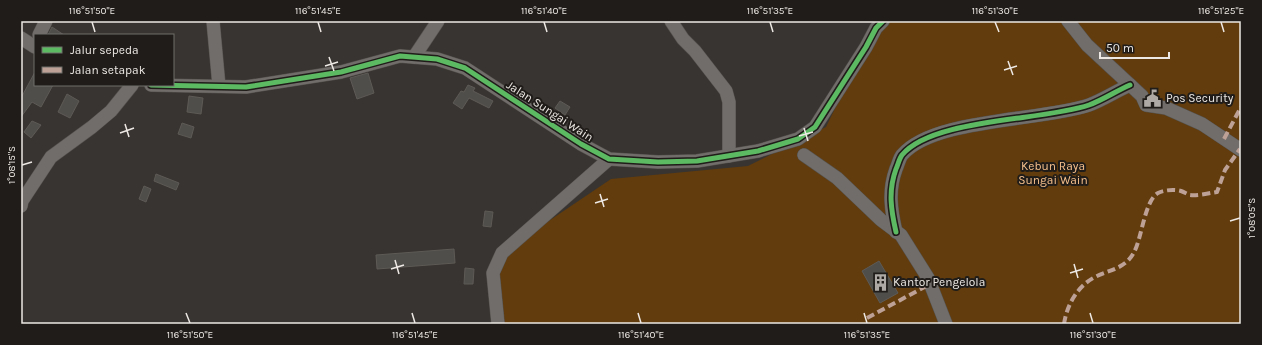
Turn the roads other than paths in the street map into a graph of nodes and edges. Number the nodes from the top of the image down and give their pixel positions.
1 (46, 21) edge
2 (213, 21) edge
3 (438, 21) edge
4 (671, 21) edge
5 (883, 21) edge
6 (1068, 21) edge
7 (40, 34) edge
8 (21, 38) edge
9 (34, 42) edge
10 (414, 57) junction
11 (174, 85) edge
12 (1130, 85) junction
13 (131, 86) edge
14 (219, 86) junction
15 (1241, 150) edge
16 (804, 155) dead end
17 (729, 156) junction
18 (609, 159) junction
19 (21, 206) edge
20 (896, 232) junction
21 (498, 324) edge
22 (946, 324) edge

1 - 7 street
2 - 14 street
3 - 10 street
4 - 17 street
5 - 17 street, Jalan Sungai Wain
6 - 12 street
8 - 9 street
10 - 14 street, Jalan Sungai Wain
10 - 18 street, Jalan Sungai Wain
11 - 14 street, Jalan Sungai Wain
12 - 15 street
12 - 20 street
13 - 19 street
16 - 20 street
17 - 18 street, Jalan Sungai Wain
18 - 21 street
20 - 22 street

